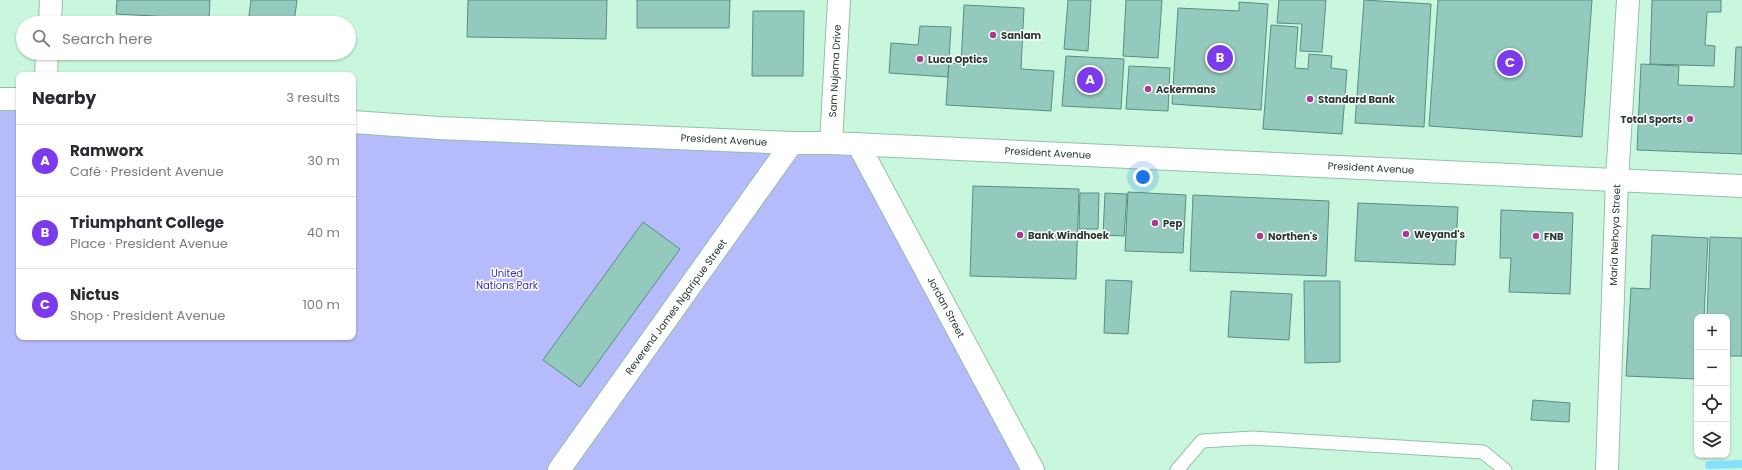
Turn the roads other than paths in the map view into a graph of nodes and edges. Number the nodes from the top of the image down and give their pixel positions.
1 (51, 0) edge
2 (839, 0) edge
3 (1628, 0) edge
4 (50, 16) edge
5 (47, 60) edge
6 (46, 72) edge
7 (0, 99) edge
8 (16, 99) edge
9 (356, 122) edge
10 (831, 143) junction
11 (792, 144) junction
12 (858, 144) junction
13 (1617, 180) junction
14 (1742, 186) edge
15 (559, 470) edge
16 (1033, 470) edge
17 (1176, 470) edge
18 (1505, 470) edge
19 (1607, 470) edge

1 - 4 street
2 - 10 street, Sam Nujoma Drive
3 - 13 street, Maria Nehoya Street
5 - 6 street
7 - 8 street
9 - 11 street, President Avenue
10 - 11 street, President Avenue
10 - 12 street, President Avenue
11 - 15 street, Reverend James Ngaripue Street
12 - 13 street, President Avenue
12 - 16 street, Jordan Street
13 - 14 street, President Avenue
13 - 19 street, Maria Nehoya Street
17 - 18 lane

